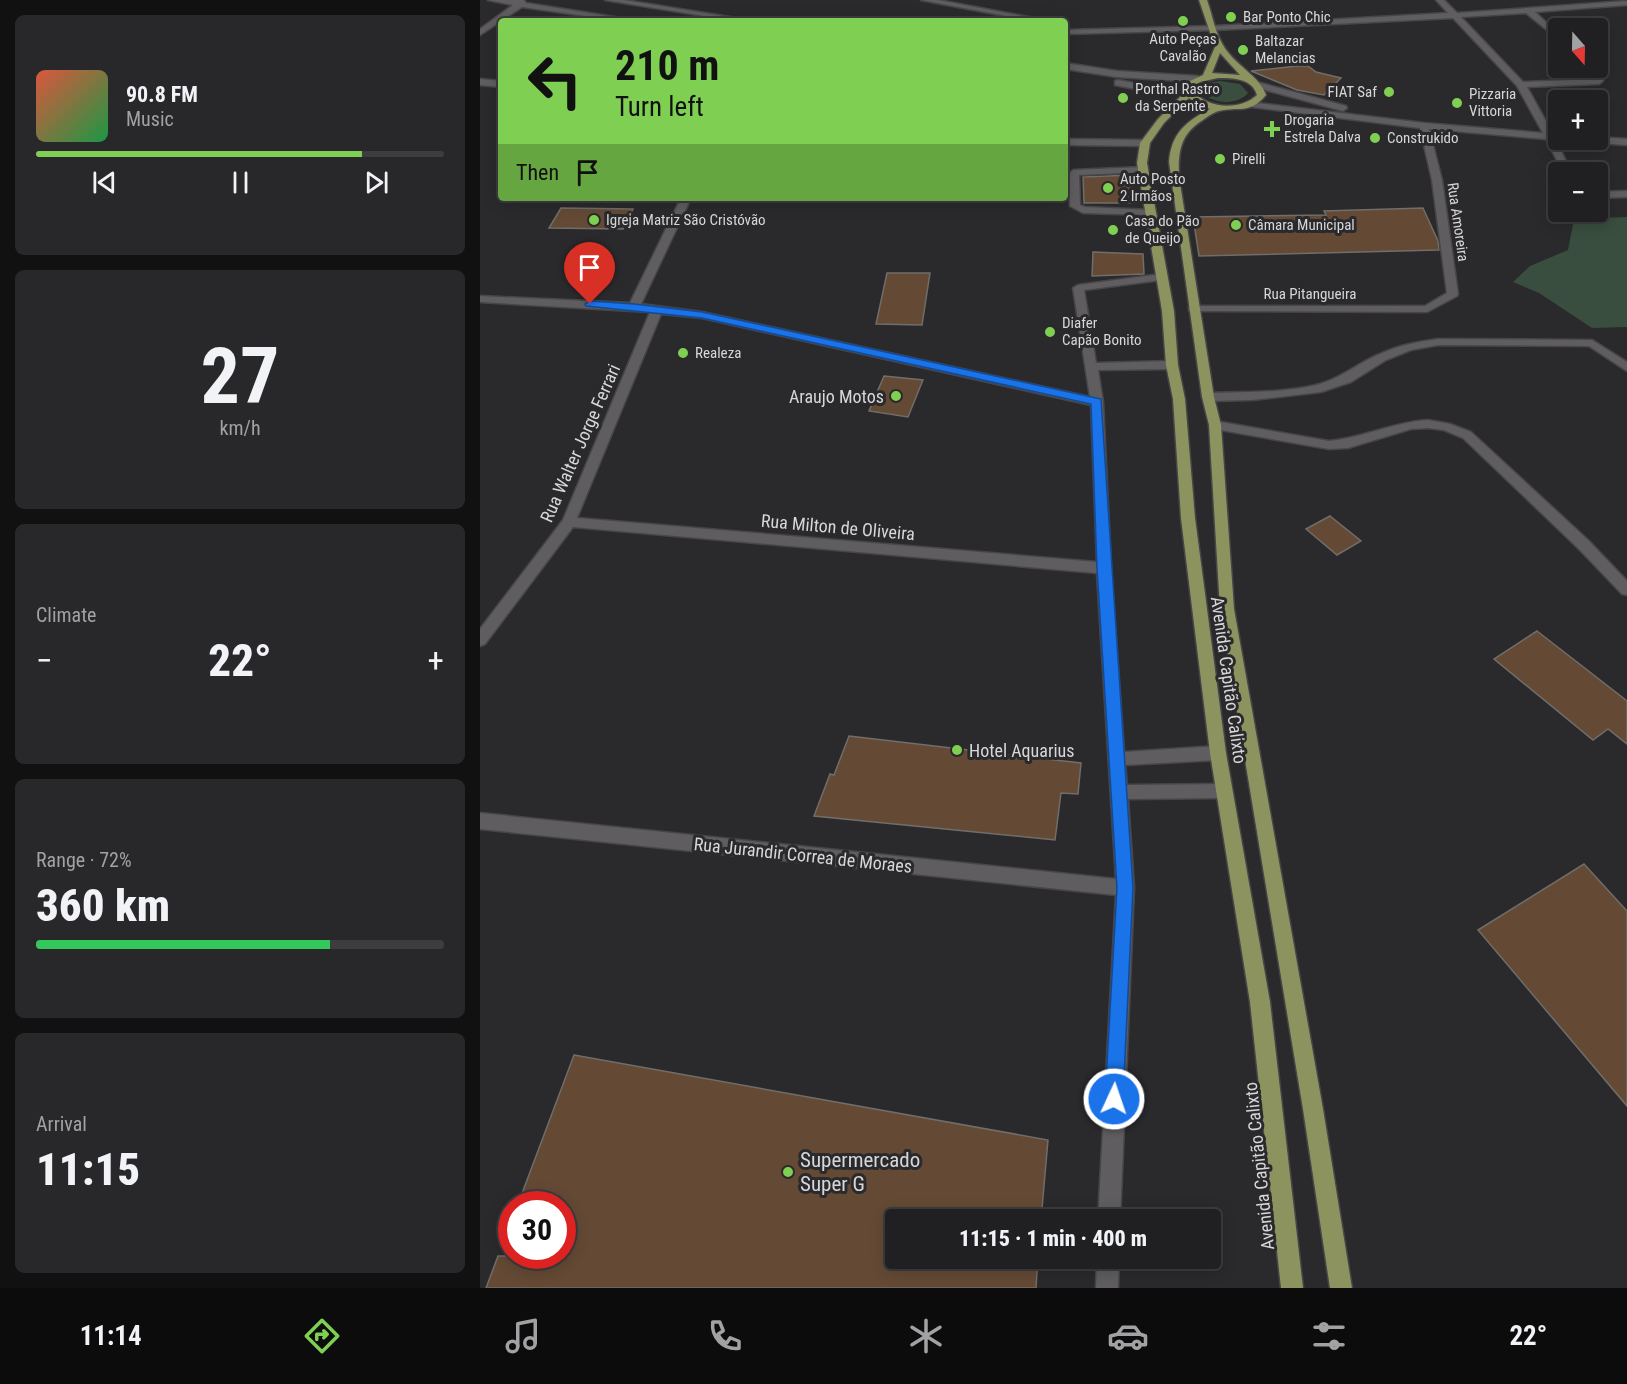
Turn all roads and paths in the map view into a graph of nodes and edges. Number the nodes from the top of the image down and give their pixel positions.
1 (492, 0) edge
2 (609, 0) edge
3 (925, 0) edge
4 (1203, 0) edge
5 (1440, 0) edge
6 (624, 1) edge
7 (522, 2) edge
8 (1627, 3) edge
9 (1528, 11) junction
10 (1453, 14) junction
11 (500, 18) edge
12 (618, 18) edge
13 (732, 18) edge
14 (1029, 18) edge
15 (498, 20) edge
16 (1068, 25) edge
17 (1213, 28) junction
18 (1548, 28) edge
19 (1094, 29) junction
20 (1068, 32) edge
21 (480, 33) edge
22 (1219, 47) junction
23 (1068, 66) edge
24 (1068, 74) edge
25 (1203, 78) junction
26 (1600, 78) edge
27 (480, 82) edge
28 (1253, 83) junction
29 (498, 84) edge
30 (1521, 85) junction
31 (1188, 92) junction
32 (1252, 104) junction
33 (1220, 107) junction
34 (1376, 116) junction
35 (1544, 125) junction
36 (1548, 125) edge
37 (1424, 126) junction
38 (1548, 130) edge
39 (1608, 131) edge
40 (1627, 132) edge
41 (1548, 136) edge
42 (1608, 141) edge
43 (1068, 142) edge
44 (1627, 142) edge
45 (1145, 143) junction
46 (1143, 170) junction
47 (1627, 194) edge
48 (1608, 195) edge
49 (685, 201) edge
50 (1150, 213) junction
51 (1161, 276) junction
52 (480, 299) edge
53 (634, 307) junction
54 (1193, 309) junction
55 (1427, 309) joint
56 (657, 310) junction
57 (1172, 365) junction
58 (1090, 367) junction
59 (1627, 367) edge
60 (1208, 397) junction
61 (1097, 402) junction
62 (1215, 425) junction
63 (569, 522) junction
64 (1104, 568) junction
65 (1627, 590) edge
66 (480, 640) edge
67 (1218, 753) junction
68 (1117, 759) junction
69 (1224, 791) junction
70 (1119, 792) junction
71 (480, 822) edge
72 (1125, 888) junction
73 (1110, 1209) edge
74 (1108, 1269) edge
75 (1107, 1288) edge
76 (1292, 1288) edge
77 (1341, 1288) edge

1 - 7 street
2 - 6 street
3 - 14 street
4 - 17 main road
5 - 10 street
6 - 13 street
7 - 11 street
7 - 12 street
8 - 9 street
9 - 10 street
9 - 18 street
10 - 17 street
10 - 30 street
15 - 21 street
16 - 19 street
17 - 19 street
17 - 22 main road
19 - 20 street
22 - 25 main road
22 - 28 main road
23 - 25 street
24 - 31 street
25 - 28 main road
25 - 31 main road
26 - 30 street
27 - 29 street
28 - 32 main road
28 - 34 street
30 - 35 street
31 - 33 main road
31 - 45 main road
32 - 33 main road
32 - 34 street
33 - 54 main road, Avenida Capitão Calixto
34 - 35 street
34 - 37 street
35 - 36 street
35 - 38 street
37 - 41 street
37 - 55 street, Rua Amoreira
39 - 40 street
42 - 44 street
43 - 45 street
45 - 46 main road, Avenida Capitão Calixto
46 - 50 main road, Avenida Capitão Calixto
46 - 50 street
47 - 48 street
49 - 53 street
50 - 51 main road, Avenida Capitão Calixto
51 - 57 main road, Avenida Capitão Calixto
51 - 58 street
52 - 53 street
53 - 56 street
54 - 55 street, Rua Pitangueira
54 - 60 main road, Avenida Capitão Calixto
56 - 61 street
56 - 63 street, Rua Walter Jorge Ferrari
57 - 58 street
57 - 67 main road, Avenida Capitão Calixto
58 - 61 street
59 - 60 street
60 - 62 main road, Avenida Capitão Calixto
61 - 64 street
62 - 65 street
62 - 77 main road, Avenida Capitão Calixto
63 - 64 street, Rua Milton de Oliveira
63 - 66 street, Rua Walter Jorge Ferrari
64 - 68 street
67 - 68 street
67 - 69 main road, Avenida Capitão Calixto
68 - 70 street
69 - 70 street
69 - 76 main road, Avenida Capitão Calixto
70 - 72 street
71 - 72 street, Rua Jurandir Correa de Moraes
72 - 73 street
74 - 75 street

